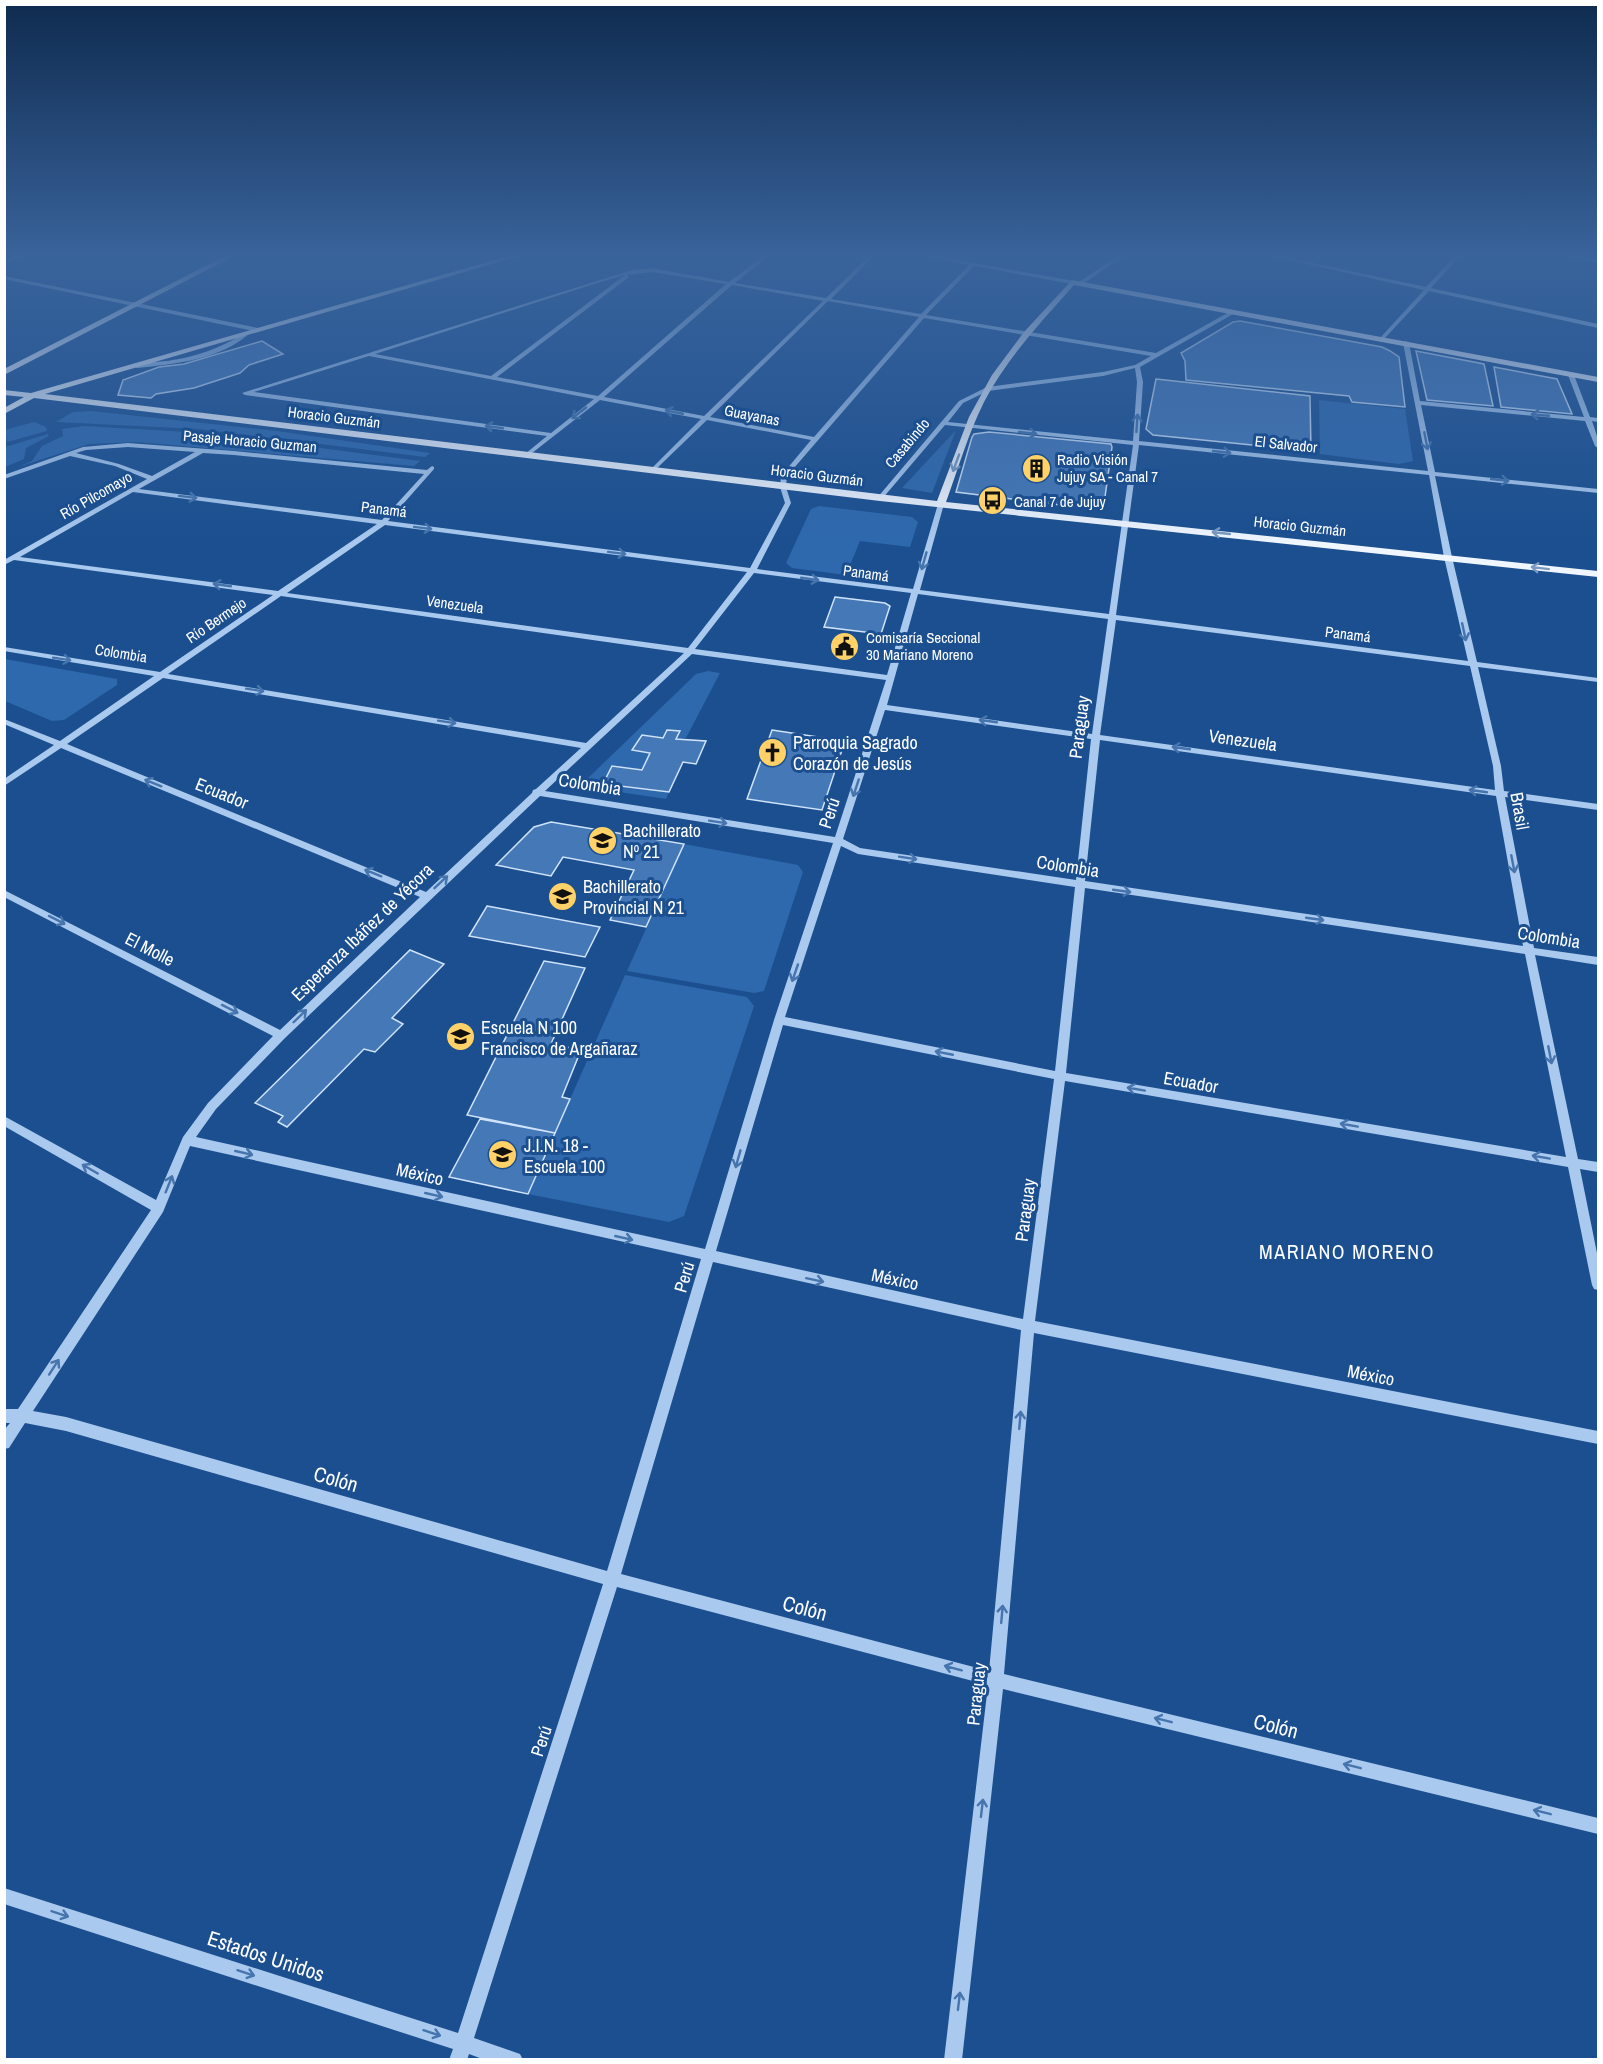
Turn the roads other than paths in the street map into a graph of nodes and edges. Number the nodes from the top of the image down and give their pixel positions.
1 (47, 350) edge
2 (190, 350) edge
3 (380, 350) edge
4 (529, 350) edge
5 (654, 350) edge
6 (774, 350) edge
7 (892, 350) edge
8 (1015, 350) edge
9 (1133, 350) edge
10 (1163, 350) edge
11 (1407, 350) edge
12 (1444, 350) edge
13 (368, 354) junction
14 (1156, 354) junction
15 (1137, 366) junction
16 (4, 373) edge
17 (1571, 375) junction
18 (494, 377) junction
19 (95, 378) junction
20 (1599, 380) edge
21 (987, 390) junction
22 (4, 392) edge
23 (33, 396) junction
24 (600, 397) junction
25 (70, 401) junction
26 (1418, 403) junction
27 (4, 412) edge
28 (705, 418) junction
29 (1588, 419) junction
30 (1599, 420) edge
31 (943, 423) junction
32 (970, 427) junction
33 (552, 435) junction
34 (814, 439) junction
35 (1136, 443) junction
36 (1599, 446) edge
37 (201, 451) junction
38 (70, 453) junction
39 (527, 455) junction
40 (430, 470) joint
41 (653, 470) junction
42 (1432, 473) junction
43 (4, 477) edge
44 (151, 478) junction
45 (783, 487) junction
46 (130, 490) junction
47 (1599, 491) edge
48 (880, 498) junction
49 (941, 504) junction
50 (1125, 522) junction
51 (383, 523) junction
52 (1448, 557) junction
53 (15, 558) junction
54 (4, 563) edge
55 (752, 571) junction
56 (1599, 574) edge
57 (280, 593) junction
58 (915, 593) junction
59 (1111, 618) junction
60 (4, 649) edge
61 (689, 652) junction
62 (1471, 663) junction
63 (160, 674) junction
64 (890, 678) junction
65 (1599, 680) edge
66 (882, 706) junction
67 (4, 721) edge
68 (1096, 735) junction
69 (59, 744) junction
70 (587, 746) junction
71 (4, 783) edge
72 (536, 792) junction
73 (1500, 794) junction
74 (1599, 807) edge
75 (839, 841) junction
76 (1081, 885) junction
77 (4, 894) edge
78 (427, 896) junction
79 (1529, 950) junction
80 (1599, 961) edge
81 (779, 1020) junction
82 (281, 1035) junction
83 (1060, 1076) junction
84 (4, 1120) edge
85 (187, 1140) junction
86 (1572, 1162) junction
87 (1599, 1167) edge
88 (159, 1208) junction
89 (709, 1257) junction
90 (1599, 1285) edge
91 (1029, 1326) junction
92 (4, 1416) edge
93 (22, 1416) junction
94 (1599, 1438) edge
95 (4, 1443) edge
96 (612, 1579) junction
97 (996, 1680) junction
98 (1599, 1826) edge
99 (4, 1896) edge
100 (461, 2051) edge
101 (514, 2060) edge
102 (953, 2060) edge

1 - 16 main road
2 - 19 main road
3 - 13 street
4 - 18 street
5 - 24 street
6 - 28 street
7 - 34 street
8 - 21 main road, Casabindo
9 - 14 street
10 - 14 street
11 - 26 street, Brasil
12 - 17 main road
13 - 18 street, Guayanas
33 -> 13 street
14 - 15 street
15 - 21 street
35 -> 15 street, Paraguay
17 - 20 main road
17 - 29 street
18 - 24 street, Guayanas
19 - 23 main road
19 - 25 main road
21 - 31 street, Casabindo
21 - 32 main road, Casabindo
22 - 23 main road, Horacio Guzmán
23 - 25 main road, Horacio Guzmán
23 - 27 main road
28 -> 24 street, Guayanas
24 -> 33 street
25 - 39 main road, Horacio Guzmán
29 -> 26 street
26 -> 42 street, Brasil
28 - 34 street, Guayanas
28 - 41 street
29 - 30 street
29 - 36 street
31 - 32 street, El Salvador
31 - 48 street, Casabindo
32 -> 35 street, El Salvador
32 -> 49 main road, Casabindo
33 - 39 street
34 - 45 street
35 -> 42 street, El Salvador
35 - 50 street, Paraguay
37 - 38 street, Pasaje Horacio Guzman
37 - 40 street, Pasaje Horacio Guzman
37 - 44 street, Río Pilcomayo
38 - 43 street, Pasaje Horacio Guzman
38 - 44 street
39 - 41 main road, Horacio Guzmán
40 - 51 street, Río Bermejo
41 - 45 main road, Horacio Guzmán
42 -> 47 street, El Salvador
42 - 52 street, Brasil
44 - 46 street, Río Pilcomayo
45 - 48 main road, Horacio Guzmán
45 - 55 street, Esperanza Ibáñez de Yécora
46 -> 51 street, Panamá
46 - 53 street, Río Pilcomayo
48 - 49 main road, Horacio Guzmán
49 - 50 main road, Horacio Guzmán
49 -> 58 street, Perú
52 -> 50 main road, Horacio Guzmán
50 - 59 street, Paraguay
51 -> 55 street, Panamá
51 - 57 street, Río Bermejo
56 -> 52 main road, Horacio Guzmán
52 -> 62 street, Brasil
53 - 54 street, Río Pilcomayo
57 -> 53 street, Venezuela
55 -> 58 street, Panamá
55 - 61 street, Esperanza Ibáñez de Yécora
57 - 61 street, Venezuela
57 - 63 street, Río Bermejo
58 - 59 street, Panamá
58 - 64 street, Perú
59 - 62 street, Panamá
59 - 68 street, Paraguay
60 -> 63 street, Colombia
61 - 64 street, Venezuela
61 - 70 street, Esperanza Ibáñez de Yécora
62 - 65 street, Panamá
62 - 73 street, Brasil
63 - 69 street, Río Bermejo
63 -> 70 street, Colombia
64 - 66 street, Perú
68 -> 66 street, Venezuela
66 -> 75 street, Perú
67 - 69 street, Ecuador
73 -> 68 street, Venezuela
68 - 76 street, Paraguay
69 - 71 street, Río Bermejo
78 -> 69 street, Ecuador
70 - 72 street, Esperanza Ibáñez de Yécora
72 -> 75 street, Colombia
78 -> 72 street, Esperanza Ibáñez de Yécora
73 - 74 street, Venezuela
73 -> 79 street, Brasil
75 -> 76 street, Colombia
75 -> 81 street, Perú
76 -> 79 street, Colombia
76 - 83 street, Paraguay
77 -> 82 street, El Molle
82 -> 78 street, Esperanza Ibáñez de Yécora
79 - 80 street, Colombia
79 -> 86 street, Brasil
83 -> 81 street, Ecuador
81 -> 89 street, Perú
82 - 85 street, Esperanza Ibáñez de Yécora
86 -> 83 street, Ecuador
83 - 91 street, Paraguay
88 -> 84 street
88 -> 85 street, Esperanza Ibáñez de Yécora
85 -> 89 street, México
86 - 87 street, Ecuador
86 - 90 street, Brasil
93 -> 88 street, Esperanza Ibáñez de Yécora
89 -> 91 street, México
89 - 96 street, Perú
91 - 94 street, México
97 -> 91 street, Paraguay
92 - 93 street, Colón
93 - 95 street, Esperanza Ibáñez de Yécora
93 - 96 street, Colón
97 -> 96 street, Colón
96 - 100 street, Perú
98 -> 97 street, Colón
102 -> 97 street, Paraguay
99 -> 100 street, Estados Unidos
100 - 101 street, Estados Unidos

